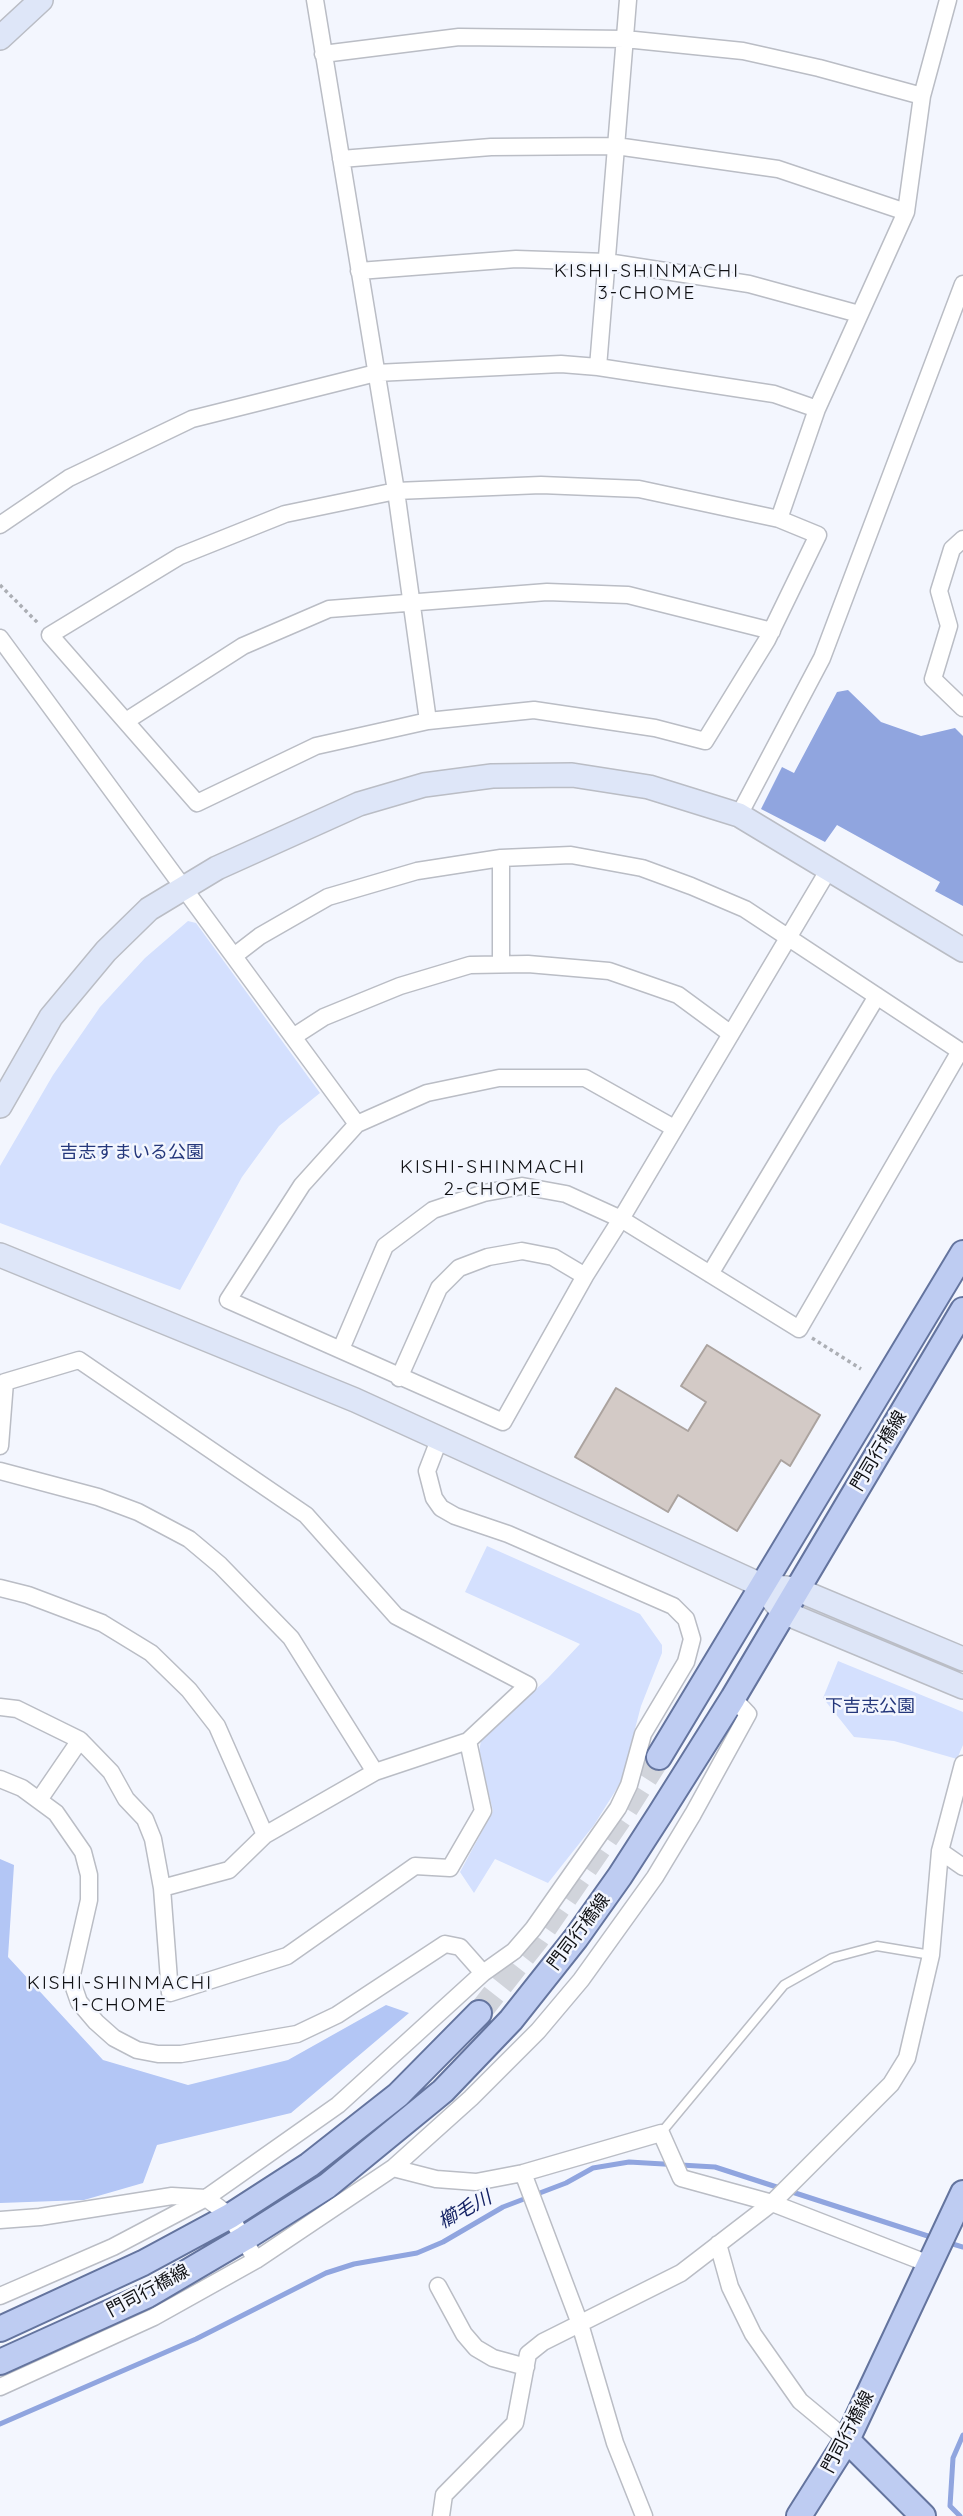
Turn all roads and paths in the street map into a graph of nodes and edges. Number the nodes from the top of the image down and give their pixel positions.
1 (41, 0) edge
2 (314, 0) edge
3 (628, 0) edge
4 (948, 0) edge
5 (0, 38) edge
6 (625, 39) junction
7 (323, 54) junction
8 (922, 96) junction
9 (616, 146) junction
10 (341, 159) junction
11 (906, 212) junction
12 (607, 262) junction
13 (359, 271) junction
14 (963, 284) edge
15 (859, 314) junction
16 (598, 367) junction
17 (376, 373) junction
18 (817, 409) junction
19 (396, 491) junction
20 (779, 519) junction
21 (0, 525) edge
22 (963, 539) edge
23 (0, 585) edge
24 (411, 601) junction
25 (772, 631) junction
26 (50, 635) junction
27 (0, 638) edge
28 (963, 708) edge
29 (126, 721) junction
30 (428, 721) junction
31 (739, 815) junction
32 (501, 858) junction
33 (829, 869) junction
34 (184, 888) junction
35 (788, 938) junction
36 (963, 950) edge
37 (234, 956) junction
38 (501, 964) junction
39 (877, 996) junction
40 (731, 1034) junction
41 (293, 1037) junction
42 (0, 1106) edge
43 (357, 1124) junction
44 (674, 1128) junction
45 (621, 1219) junction
46 (963, 1253) edge
47 (0, 1255) edge
48 (710, 1274) junction
49 (585, 1276) junction
50 (963, 1310) edge
51 (799, 1329) junction
52 (341, 1349) junction
53 (861, 1369) dead end
54 (399, 1378) junction
55 (439, 1440) junction
56 (0, 1446) edge
57 (0, 1471) edge
58 (763, 1586) junction
59 (0, 1588) edge
60 (796, 1589) junction
61 (783, 1612) junction
62 (963, 1659) edge
63 (963, 1687) edge
64 (733, 1698) junction
65 (0, 1707) edge
66 (80, 1740) junction
67 (468, 1741) junction
68 (659, 1757) tunnel mouth
69 (963, 1763) edge
70 (375, 1772) junction
71 (0, 1779) edge
72 (39, 1800) junction
73 (265, 1835) junction
74 (940, 1851) junction
75 (963, 1867) edge
76 (162, 1888) junction
77 (931, 1955) junction
78 (484, 1973) junction
79 (479, 2013) tunnel mouth
80 (661, 2133) junction
81 (393, 2168) junction
82 (523, 2173) junction
83 (963, 2193) edge
84 (206, 2198) junction
85 (772, 2203) junction
86 (230, 2216) junction
87 (0, 2220) edge
88 (718, 2244) junction
89 (250, 2249) junction
90 (929, 2264) junction
91 (438, 2286) dead end
92 (0, 2296) edge
93 (580, 2323) junction
94 (0, 2329) edge
95 (0, 2362) edge
96 (526, 2367) junction
97 (0, 2387) edge
98 (847, 2440) junction
99 (441, 2516) edge
100 (644, 2516) edge
101 (799, 2516) edge
102 (923, 2516) edge

1 - 5 street
2 - 7 street
3 - 6 street
4 - 8 street
6 - 7 street
6 - 8 street
6 - 9 street
7 - 10 street
8 - 11 street
9 - 10 street
9 - 11 street
9 - 12 street
10 - 13 street
11 - 15 street
12 - 13 street
12 - 15 street
12 - 16 street
13 - 17 street
14 - 31 street
15 - 18 street
16 - 17 street
16 - 18 street
17 - 19 street
17 - 21 street
18 - 20 street
19 - 20 street
19 - 24 street
19 - 26 street
20 - 25 street
22 - 28 street
23 - 26 path
24 - 25 street
24 - 29 street
24 - 30 street
25 - 30 street
26 - 29 street
27 - 34 street
29 - 30 street
31 - 33 street
31 - 34 street
32 - 35 street
32 - 37 street
32 - 38 street
33 - 35 street
33 - 36 street
34 - 37 street
34 - 42 street
35 - 39 street
35 - 40 street
37 - 41 street
38 - 40 street
38 - 41 street
39 - 48 street
39 - 51 street
40 - 44 street
41 - 43 street
43 - 44 street
43 - 52 street
44 - 45 street
45 - 48 street
45 - 49 street
45 - 52 street
46 - 58 main road, 門司行橋線
47 - 55 street
48 - 51 street
49 - 54 street
49 - 54 street
50 - 60 main road, 門司行橋線
51 - 53 path
52 - 54 street
55 - 58 street
55 - 78 street
56 - 67 street
57 - 70 street
58 - 60 street
58 - 61 street
58 - 68 main road, 門司行橋線
59 - 73 street
60 - 61 main road, 門司行橋線
60 - 62 street
61 - 63 street
61 - 64 main road, 門司行橋線
64 - 81 street
64 - 89 main road, 門司行橋線
65 - 66 street
66 - 72 street
66 - 76 street
67 - 70 street
67 - 76 street
69 - 74 street
70 - 73 street
71 - 72 street
72 - 78 street
73 - 76 street
74 - 75 street
74 - 77 street
77 - 80 lane
77 - 85 street
78 - 84 street
79 - 86 main road, 門司行橋線
80 - 82 street
80 - 85 street
81 - 82 street
81 - 89 street
82 - 93 street
83 - 90 main road, 門司行橋線
84 - 86 street
84 - 87 street
84 - 92 street
85 - 88 street
85 - 90 street
86 - 89 street
86 - 94 main road, 門司行橋線
88 - 93 street
88 - 98 street
89 - 95 main road, 門司行橋線
89 - 97 street
90 - 98 main road, 門司行橋線
91 - 96 street
93 - 96 street
93 - 100 street
96 - 99 street
98 - 101 main road, 門司行橋線
98 - 102 main road

